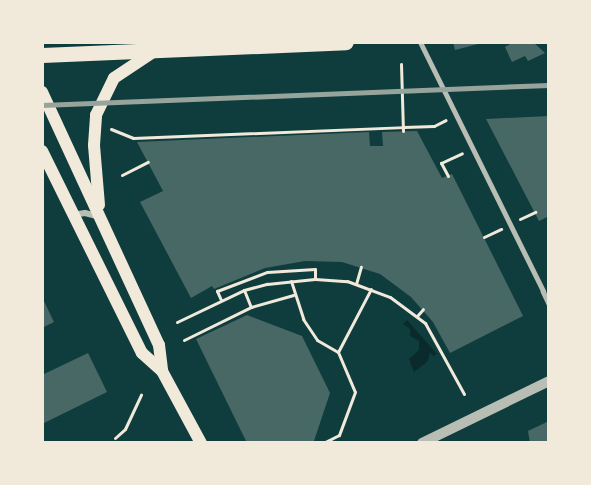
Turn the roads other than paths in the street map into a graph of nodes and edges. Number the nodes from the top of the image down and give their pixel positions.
1 (346, 42) edge
2 (420, 42) edge
3 (153, 52) junction
4 (42, 55) edge
5 (42, 92) edge
6 (42, 151) edge
7 (101, 214) junction
8 (71, 215) junction
9 (543, 291) joint
10 (549, 304) edge
11 (162, 371) junction
12 (549, 381) edge
13 (201, 443) edge
14 (422, 443) edge

1 - 3 main road
2 - 9 street
3 - 4 main road
3 - 7 main road
5 - 7 main road
6 - 8 main road
7 - 8 street
7 - 11 main road
8 - 11 main road
9 - 10 lane
11 - 13 main road
12 - 14 street

